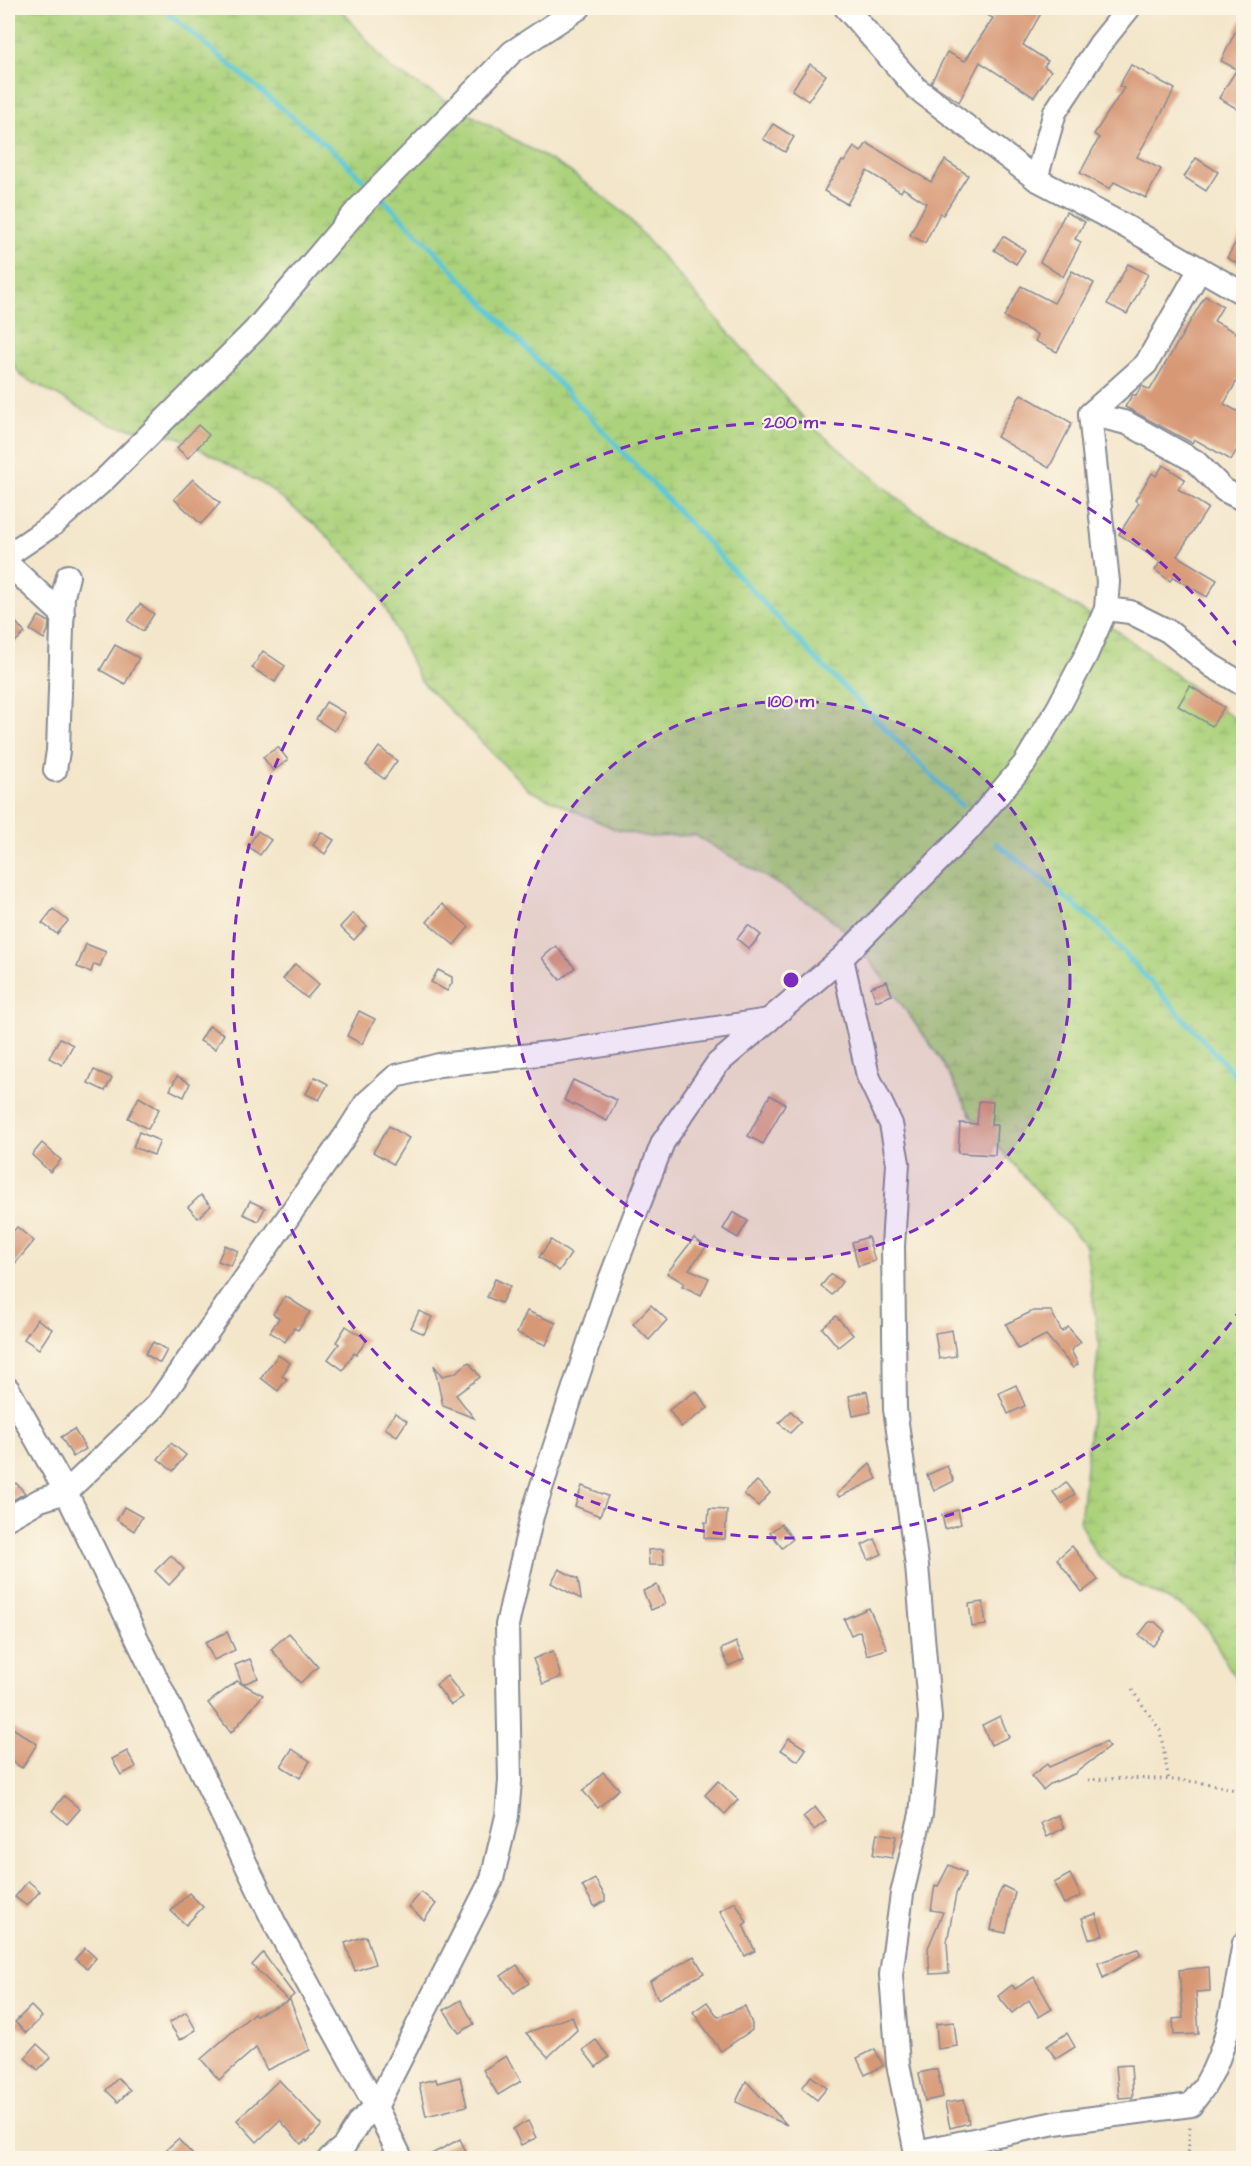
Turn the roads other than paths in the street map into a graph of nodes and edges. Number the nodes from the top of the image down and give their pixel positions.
1 (579, 8) edge
2 (846, 8) edge
3 (1129, 8) edge
4 (1036, 179) junction
5 (1200, 269) junction
6 (1244, 294) edge
7 (1090, 414) junction
8 (1244, 500) edge
9 (8, 555) edge
10 (8, 564) edge
11 (69, 576) dead end
12 (1106, 609) junction
13 (63, 615) junction
14 (1244, 686) edge
15 (55, 770) dead end
16 (842, 958) junction
17 (770, 1020) junction
18 (8, 1389) edge
19 (66, 1492) junction
20 (8, 1518) edge
21 (1244, 1943) edge
22 (376, 2107) junction
23 (916, 2155) edge
24 (330, 2158) edge
25 (401, 2158) edge

1 - 9 street
2 - 4 street
3 - 4 street
4 - 5 street
5 - 6 street
5 - 7 street
7 - 8 street
7 - 12 street
10 - 13 street
11 - 13 street
12 - 14 street
12 - 16 street
13 - 15 street
16 - 17 street
16 - 23 street
17 - 19 street
17 - 22 street
18 - 19 street
19 - 20 street
19 - 22 street
21 - 23 street
22 - 24 street
22 - 25 street

